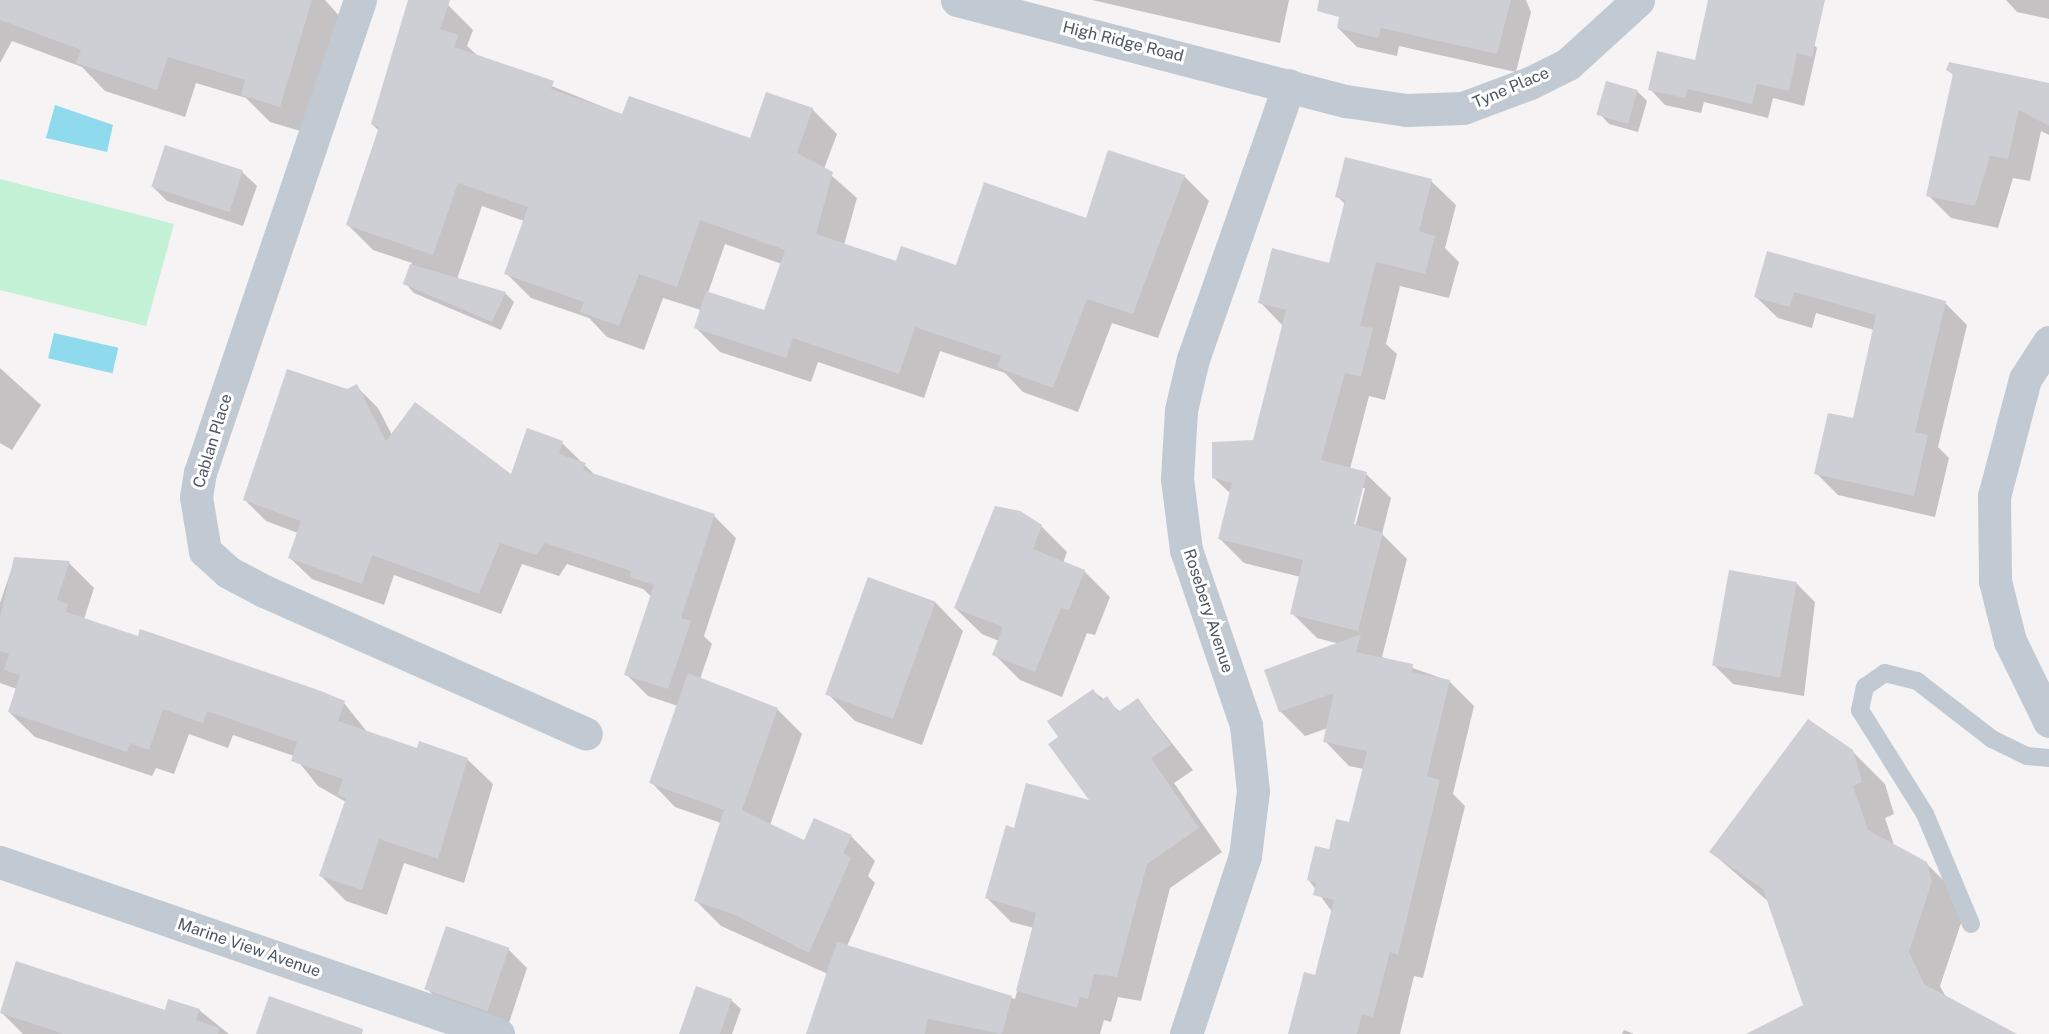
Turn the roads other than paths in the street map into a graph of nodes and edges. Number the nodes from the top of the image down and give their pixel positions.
1 (360, 0) edge
2 (957, 0) edge
3 (1638, 0) edge
4 (1289, 85) junction
5 (2049, 342) edge
6 (2049, 721) edge
7 (586, 734) dead end
8 (2049, 758) edge
9 (1, 866) edge
10 (1971, 924) dead end
11 (498, 1034) edge
12 (1186, 1034) edge

1 - 7 street, Cablan Place
2 - 4 street, High Ridge Road
3 - 4 street, Tyne Place
4 - 12 street, Rosebery Avenue
5 - 6 street
8 - 10 lane
9 - 11 street, Marine View Avenue

